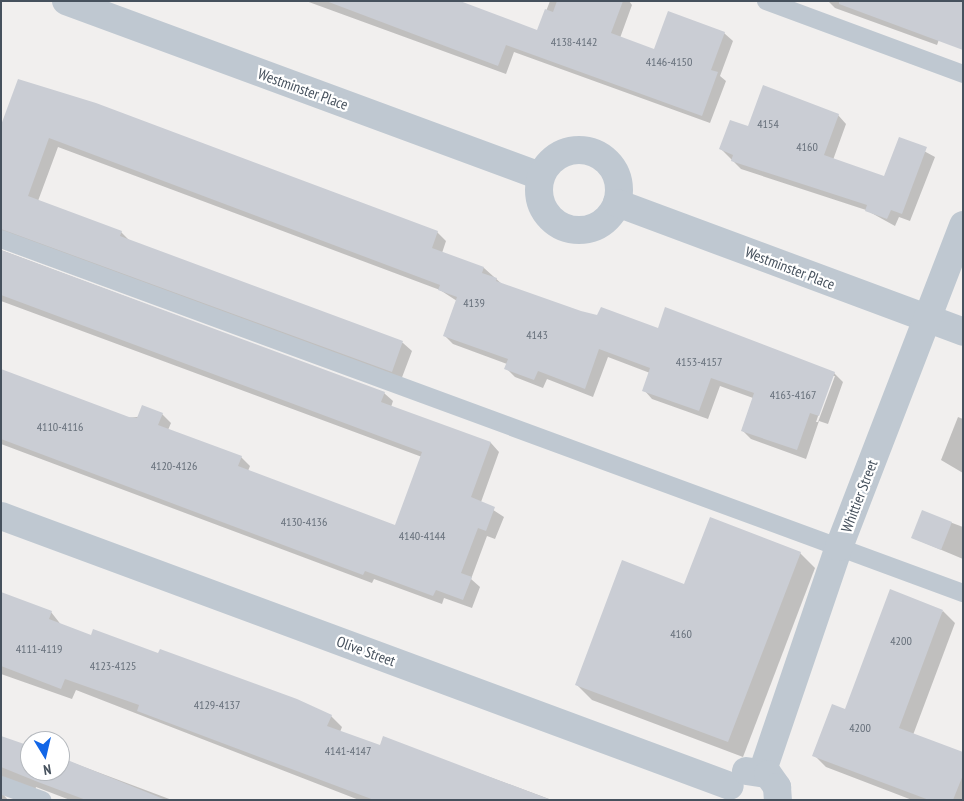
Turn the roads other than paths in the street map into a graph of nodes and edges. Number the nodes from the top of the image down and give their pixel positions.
1 (66, 1) edge
2 (766, 1) edge
3 (963, 74) edge
4 (540, 176) junction
5 (617, 203) junction
6 (963, 225) edge
7 (1, 239) edge
8 (926, 319) junction
9 (963, 332) edge
10 (1, 516) edge
11 (839, 547) junction
12 (963, 593) edge
13 (763, 770) junction
14 (1, 785) edge
15 (730, 793) edge
16 (42, 800) edge
17 (778, 800) edge

1 - 4 street, Westminster Place
2 - 3 lane
4 - 5 street
4 - 5 street
5 - 8 street, Westminster Place
6 - 8 street, Whittier Street
7 - 11 lane
8 - 9 street, Westminster Place
8 - 11 street, Whittier Street
10 - 15 street, Olive Street
11 - 12 lane
11 - 13 street, Whittier Street
13 - 15 street
13 - 17 street
14 - 16 lane

